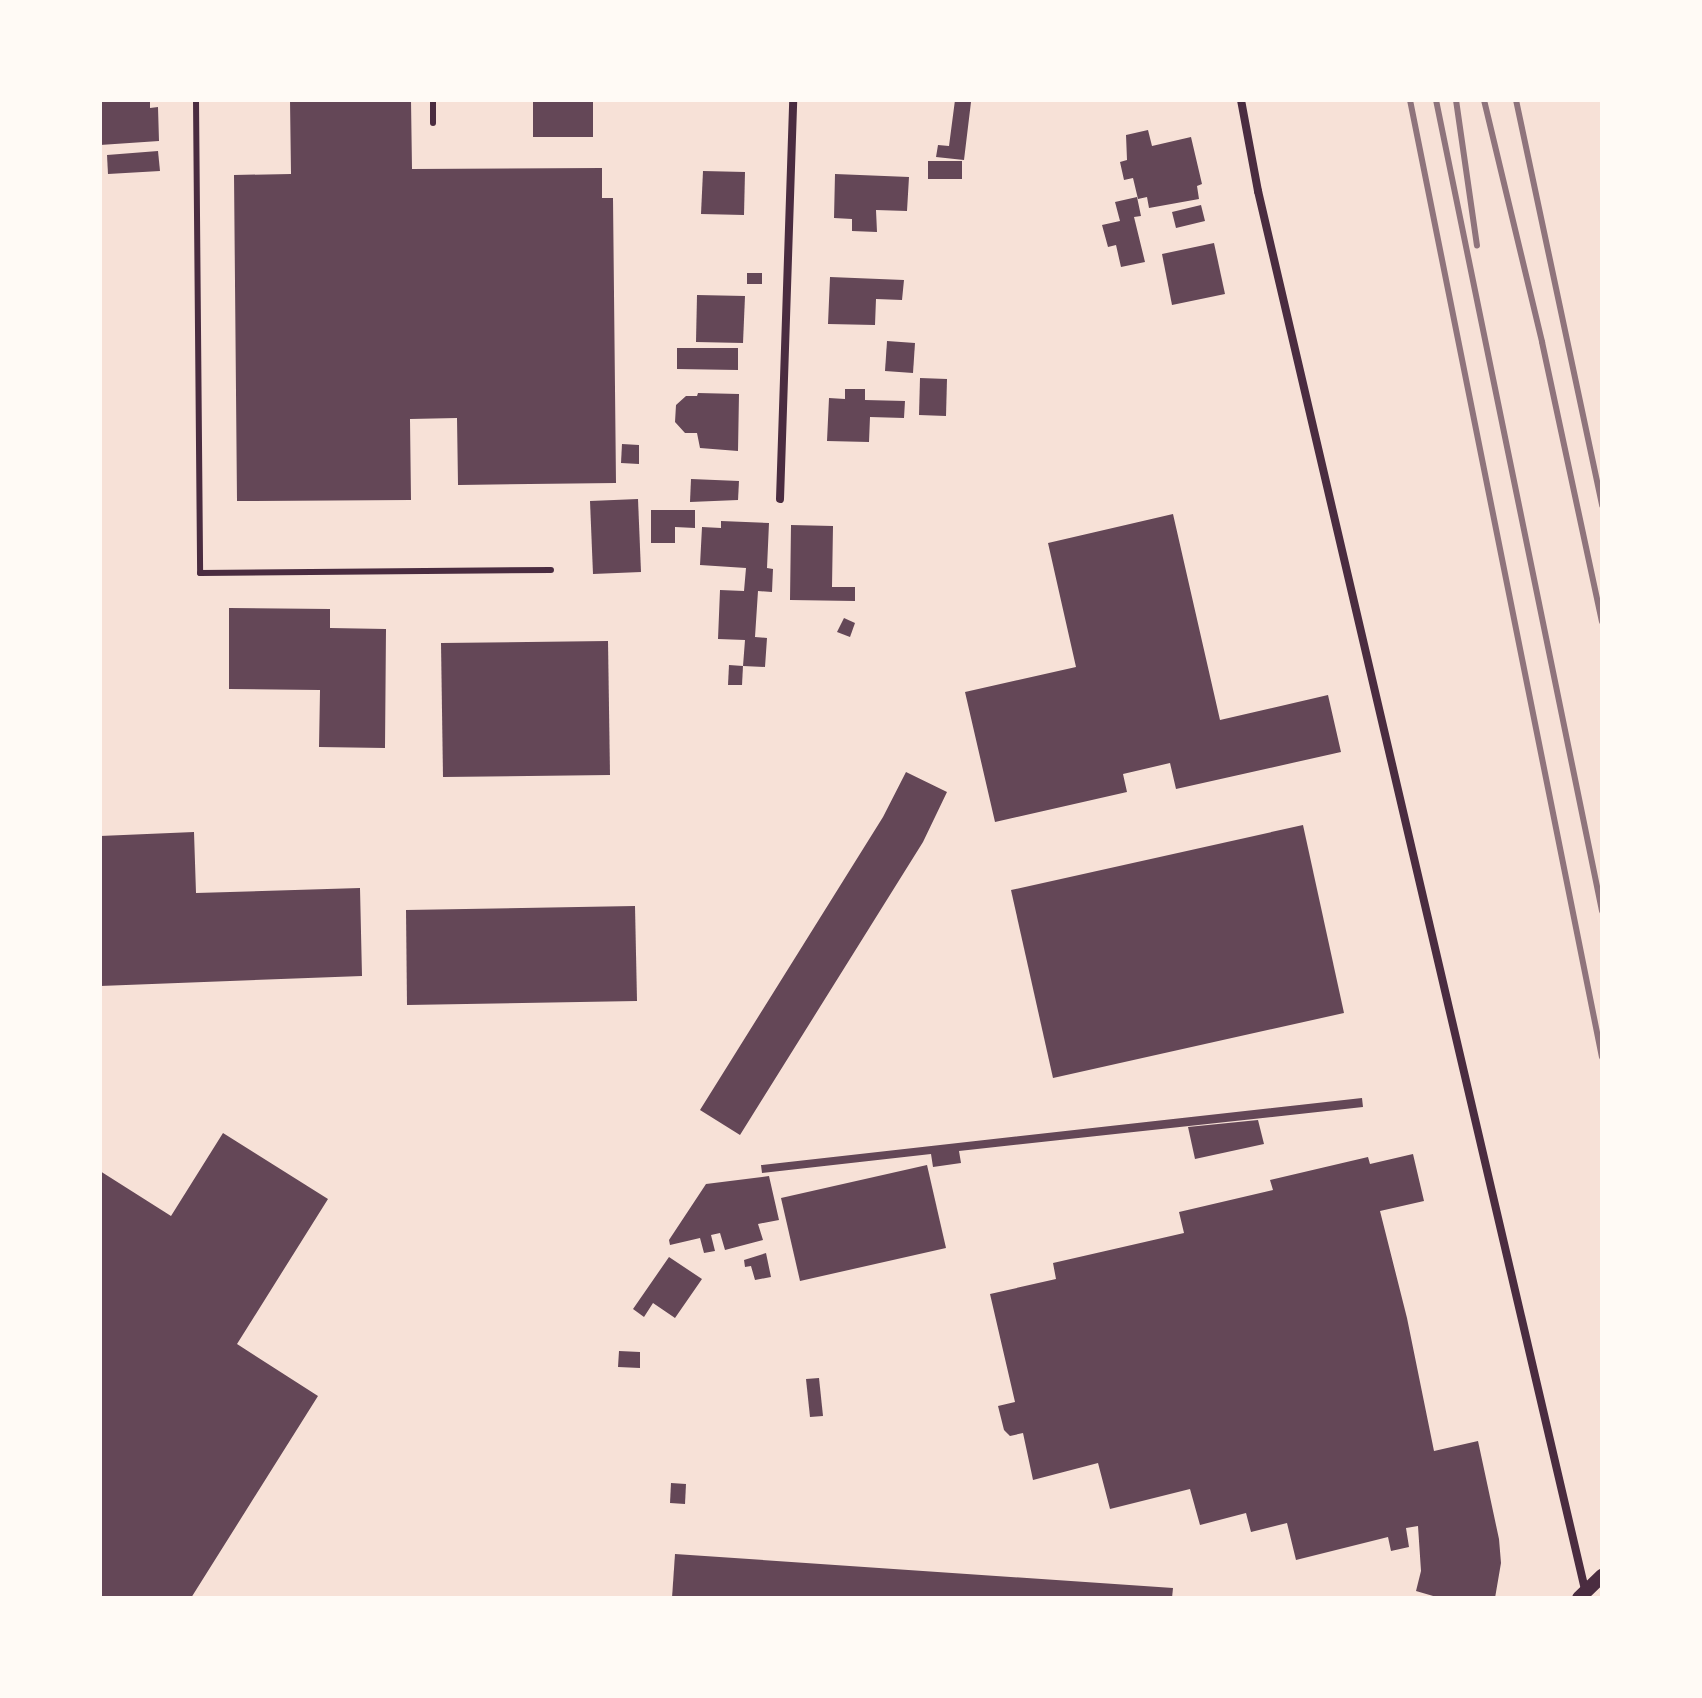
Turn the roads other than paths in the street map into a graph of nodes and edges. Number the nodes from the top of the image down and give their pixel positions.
1 (196, 100) edge
2 (433, 100) edge
3 (793, 100) edge
4 (1241, 100) edge
5 (433, 123) dead end
6 (780, 499) dead end
7 (551, 570) dead end
8 (1602, 1576) edge
9 (1582, 1594) edge

1 - 7 lane
2 - 5 lane
3 - 6 street
4 - 9 street
8 - 9 street

